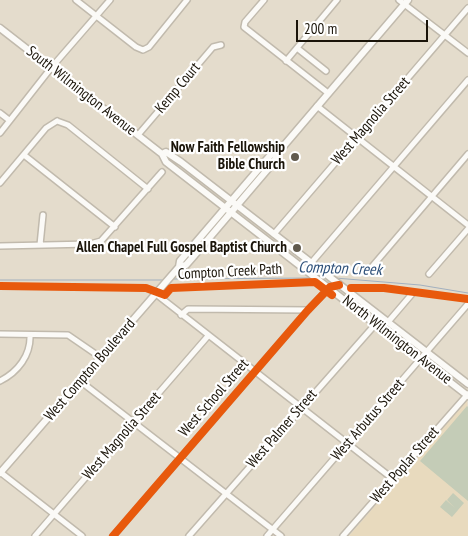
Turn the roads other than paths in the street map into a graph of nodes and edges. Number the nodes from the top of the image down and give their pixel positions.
1 (76, 0) edge
2 (110, 0) edge
3 (187, 0) edge
4 (264, 0) edge
5 (337, 0) edge
6 (404, 1) edge
7 (468, 8) edge
8 (96, 16) junction
9 (0, 28) edge
10 (445, 35) junction
11 (221, 44) dead end
12 (297, 48) junction
13 (468, 53) edge
14 (286, 60) junction
15 (51, 68) junction
16 (326, 71) dead end
17 (468, 80) edge
18 (328, 93) junction
19 (317, 106) junction
20 (0, 114) edge
21 (9, 120) junction
22 (0, 133) edge
23 (138, 135) junction
24 (356, 137) junction
25 (281, 149) junction
26 (162, 154) junction
27 (468, 154) edge
28 (24, 155) junction
29 (393, 166) junction
30 (162, 172) dead end
31 (0, 183) edge
32 (148, 189) junction
33 (432, 197) junction
34 (231, 201) junction
35 (237, 205) junction
36 (229, 209) junction
37 (43, 215) dead end
38 (468, 225) edge
39 (115, 227) junction
40 (468, 229) edge
41 (274, 234) junction
42 (40, 245) junction
43 (0, 246) edge
44 (312, 263) junction
45 (370, 269) dead end
46 (308, 270) junction
47 (429, 274) dead end
48 (339, 285) junction
49 (330, 287) junction
50 (156, 294) junction
51 (412, 294) dead end
52 (468, 304) edge
53 (308, 310) junction
54 (181, 315) junction
55 (388, 322) junction
56 (378, 325) junction
57 (0, 334) edge
58 (30, 335) junction
59 (208, 336) junction
60 (426, 352) junction
61 (100, 357) junction
62 (420, 359) junction
63 (255, 372) junction
64 (0, 381) edge
65 (80, 381) junction
66 (468, 384) edge
67 (468, 395) edge
68 (300, 407) junction
69 (134, 422) junction
70 (347, 443) junction
71 (180, 458) junction
72 (0, 473) edge
73 (393, 479) junction
74 (226, 493) junction
75 (54, 514) junction
76 (273, 530) junction
77 (35, 536) edge
78 (82, 536) edge
79 (113, 536) edge
80 (189, 536) edge
81 (267, 536) edge
82 (281, 536) edge
83 (343, 536) edge

1 - 8 street
2 - 8 street
3 - 8 street
4 - 14 street
5 - 12 street
6 - 10 street
6 - 18 main road, West Compton Boulevard
7 - 10 street, West Magnolia Street
8 - 15 street
9 - 15 main road, South Wilmington Avenue
10 - 13 street
10 - 24 street, West Magnolia Street
11 - 23 street, Kemp Court
12 - 14 street
12 - 16 street
14 - 18 street
15 - 21 street
15 - 23 main road, South Wilmington Avenue
17 - 29 street
18 - 19 main road, West Compton Boulevard
19 - 24 street
19 - 25 main road, West Compton Boulevard
20 - 21 street
21 - 22 street
23 - 26 main road, South Wilmington Avenue
24 - 29 street
24 - 41 street, West Magnolia Street
25 - 34 main road, West Compton Boulevard
25 - 35 main road, West Compton Boulevard
26 - 34 main road, South Wilmington Avenue
26 - 36 main road, South Wilmington Avenue
27 - 33 street
28 - 31 street
28 - 32 street
28 - 39 street
29 - 33 street
29 - 44 street
30 - 32 street
32 - 39 street
33 - 38 street
33 - 45 street
34 - 35 main road, South Wilmington Avenue
34 - 36 main road, West Compton Boulevard
35 - 36 main road, West Compton Boulevard
35 - 41 main road, North Wilmington Avenue
36 - 46 main road, North Wilmington Avenue
36 - 50 main road, West Compton Boulevard
37 - 42 street
39 - 42 street
40 - 47 street
41 - 44 main road, North Wilmington Avenue
42 - 43 street
44 - 46 street
44 - 48 main road, North Wilmington Avenue
46 - 49 main road, North Wilmington Avenue
48 - 49 street
48 - 55 main road, North Wilmington Avenue
49 - 53 street, West School Street
49 - 56 main road, North Wilmington Avenue
50 - 54 street
50 - 61 main road, West Compton Boulevard
51 - 55 street
52 - 60 street, West Arbutus Street
53 - 54 street
53 - 63 street, West School Street
54 - 59 street
55 - 56 street
55 - 60 main road, North Wilmington Avenue
56 - 62 main road, North Wilmington Avenue
56 - 68 street, West Palmer Street
57 - 58 street
58 - 61 street
58 - 64 street
59 - 63 street
59 - 69 street, West Magnolia Street
60 - 62 street, West Arbutus Street
60 - 66 main road, North Wilmington Avenue
61 - 65 main road, West Compton Boulevard
62 - 67 main road, North Wilmington Avenue
62 - 70 street, West Arbutus Street
63 - 68 street
63 - 71 street, West School Street
65 - 69 street
65 - 72 main road, West Compton Boulevard
67 - 73 street, West Poplar Street
68 - 70 street
68 - 74 street, West Palmer Street
69 - 71 street
69 - 75 street, West Magnolia Street
70 - 73 street
70 - 76 street, West Arbutus Street
71 - 74 street
71 - 79 street, West School Street
72 - 75 street
73 - 83 street, West Poplar Street
74 - 76 street
74 - 80 street, West Palmer Street
75 - 77 street, West Magnolia Street
75 - 78 street
76 - 81 street, West Arbutus Street
76 - 82 street

